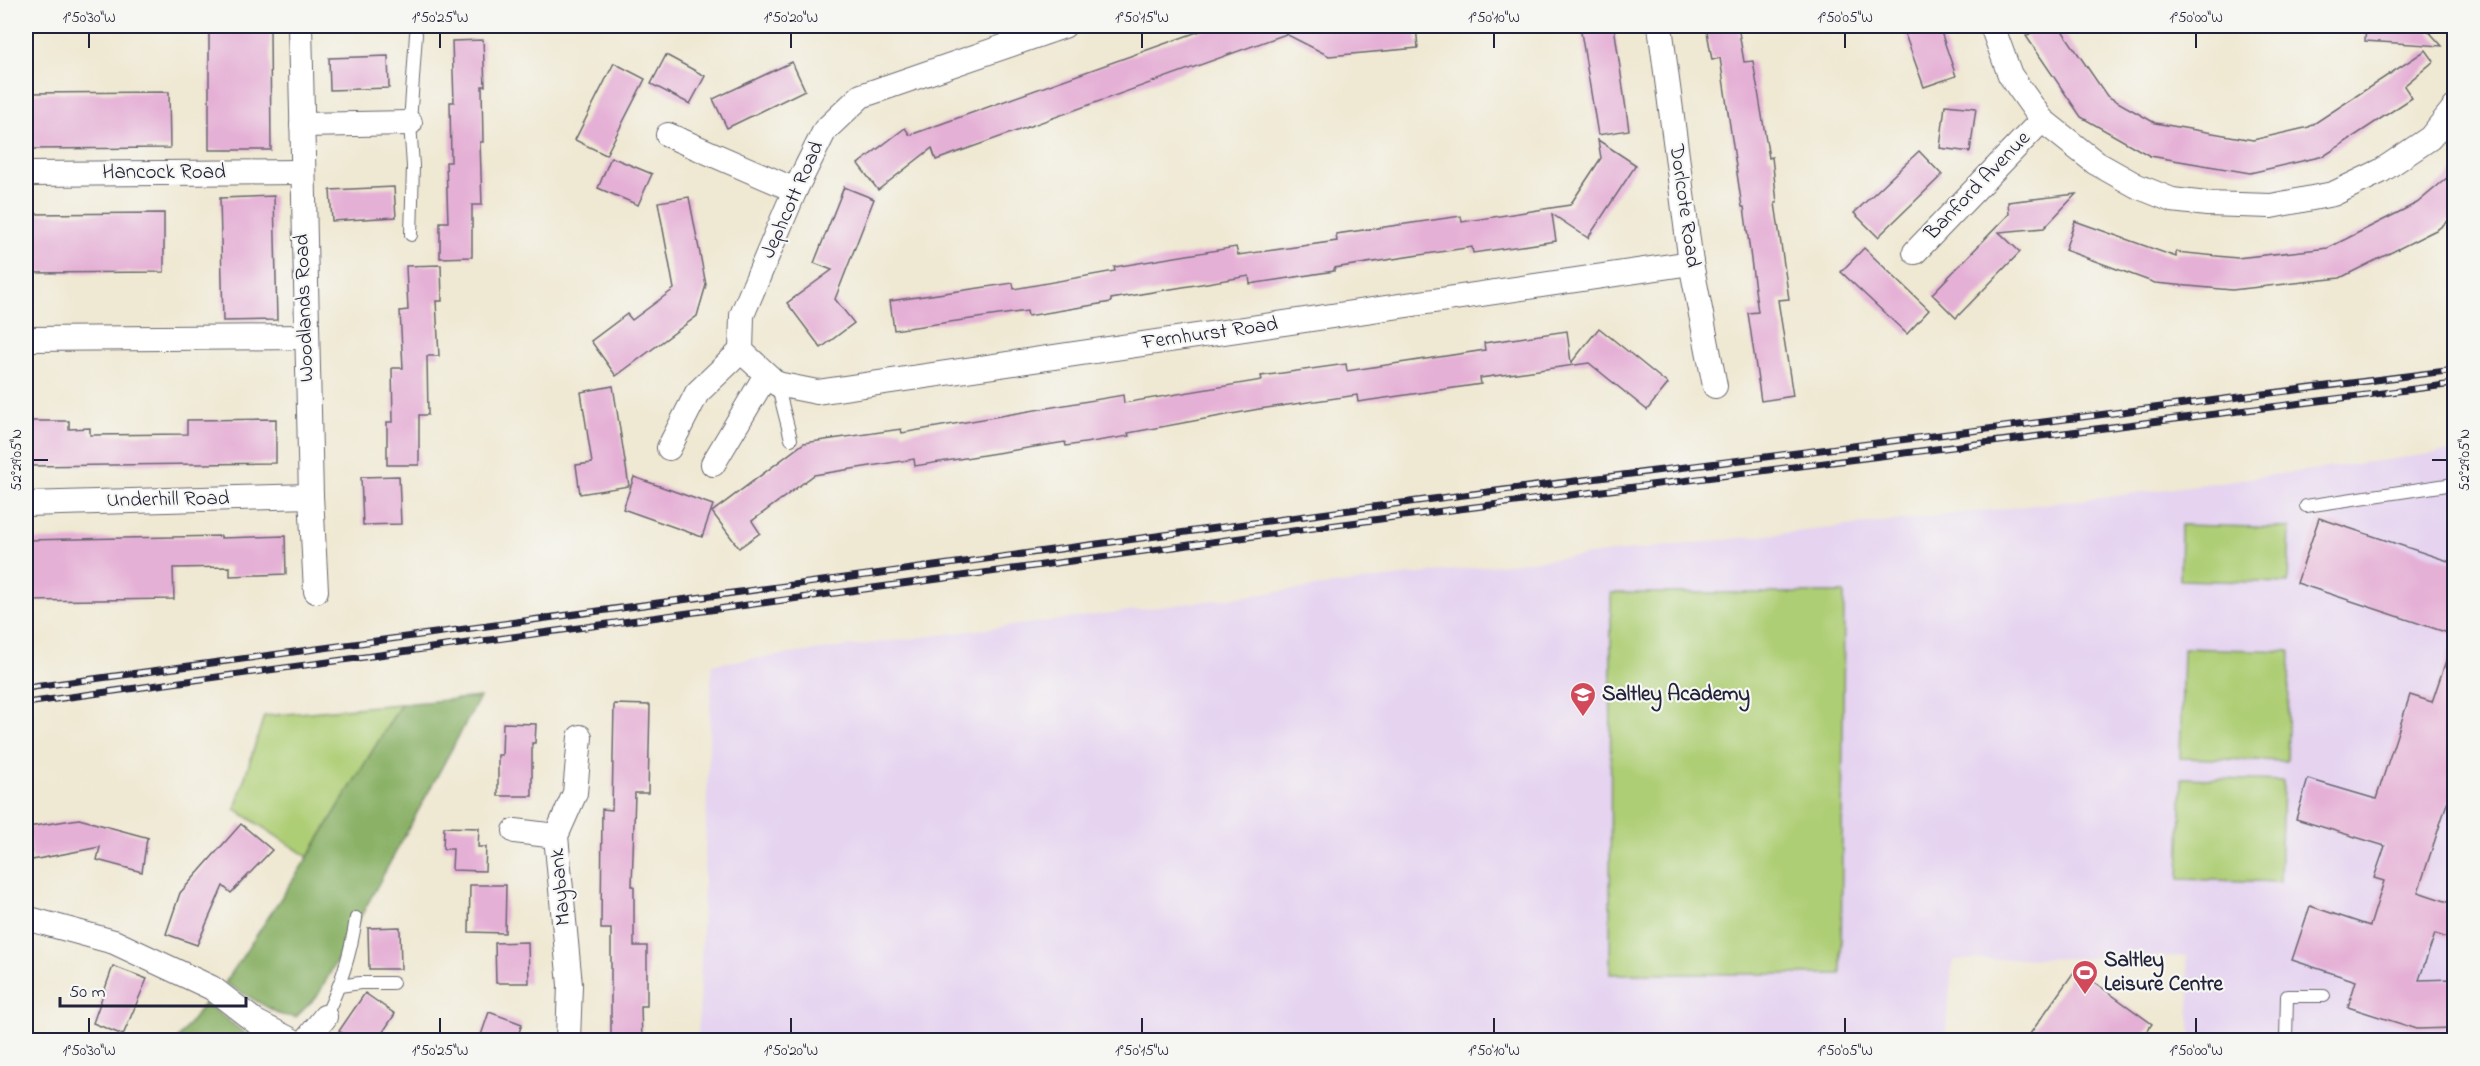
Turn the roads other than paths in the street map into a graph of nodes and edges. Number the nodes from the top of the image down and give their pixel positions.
1 (300, 26) edge
2 (1065, 26) edge
3 (1660, 26) edge
4 (1992, 26) edge
5 (416, 34) dead end
6 (2454, 108) edge
7 (2042, 120) junction
8 (410, 123) junction
9 (302, 125) junction
10 (668, 135) dead end
11 (302, 172) junction
12 (26, 174) edge
13 (795, 190) junction
14 (411, 235) dead end
15 (1915, 252) dead end
16 (1692, 262) junction
17 (306, 337) junction
18 (26, 339) edge
19 (741, 351) junction
20 (771, 380) junction
21 (1715, 386) dead end
22 (791, 438) dead end
23 (669, 448) dead end
24 (713, 464) dead end
25 (2454, 484) edge
26 (311, 496) junction
27 (26, 504) edge
28 (2306, 506) dead end
29 (316, 591) dead end
30 (580, 737) dead end
31 (515, 831) dead end
32 (556, 836) junction
33 (26, 918) edge
34 (356, 918) dead end
35 (393, 983) dead end
36 (340, 986) junction
37 (2324, 996) dead end
38 (325, 1017) joint
39 (291, 1041) edge
40 (307, 1041) edge
41 (568, 1041) edge
42 (2286, 1041) edge

1 - 9 street, Woodlands Road
2 - 13 street, Jephcott Road
3 - 16 street, Dorlcote Road
4 - 7 street
5 - 8 lane
6 - 7 street
7 - 15 street, Banford Avenue
8 - 9 street
8 - 14 lane
9 - 11 street, Woodlands Road
10 - 13 street
11 - 12 street, Hancock Road
11 - 17 street, Woodlands Road
13 - 19 street, Jephcott Road
16 - 20 street, Fernhurst Road
16 - 21 street, Dorlcote Road
17 - 18 street
17 - 26 street, Woodlands Road
19 - 20 street
19 - 23 street
20 - 22 lane
20 - 24 street
25 - 28 lane
26 - 27 street, Underhill Road
26 - 29 street, Woodlands Road
30 - 32 street, Maybank
31 - 32 street
32 - 41 street, Maybank
33 - 39 street
34 - 36 lane
35 - 36 lane
36 - 38 lane
37 - 42 lane
38 - 40 street

